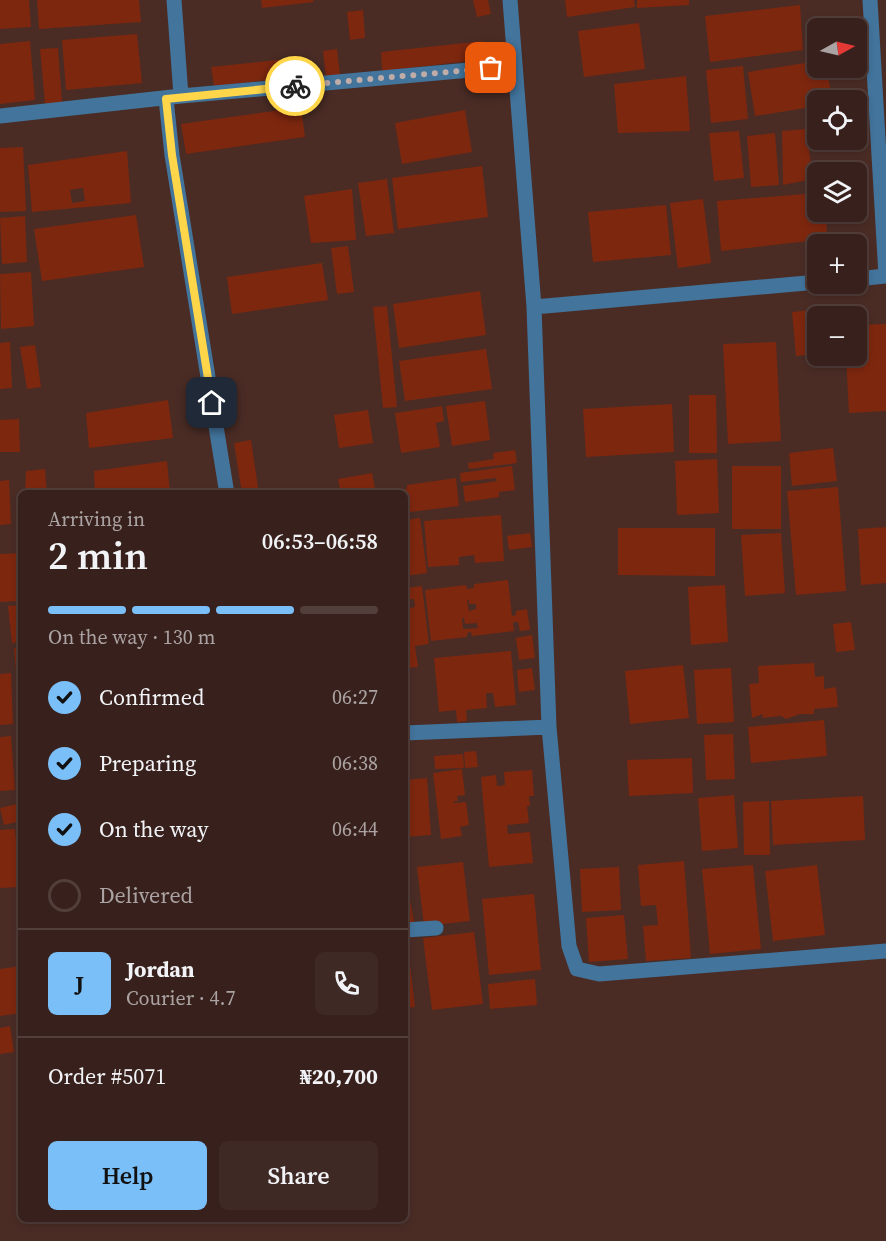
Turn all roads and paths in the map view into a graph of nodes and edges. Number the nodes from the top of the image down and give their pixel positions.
1 (174, 0) edge
2 (510, 0) edge
3 (870, 0) edge
4 (514, 66) junction
5 (173, 98) junction
6 (0, 116) edge
7 (886, 276) edge
8 (867, 278) edge
9 (807, 283) edge
10 (534, 307) junction
11 (226, 490) edge
12 (549, 727) junction
13 (408, 733) edge
14 (436, 928) dead end
15 (408, 930) edge
16 (886, 951) edge

1 - 5 street
2 - 4 street
3 - 7 street
4 - 5 street
4 - 10 street
5 - 6 street
5 - 11 street
7 - 8 street
9 - 10 street
10 - 12 street
12 - 13 street
12 - 16 street
14 - 15 street

